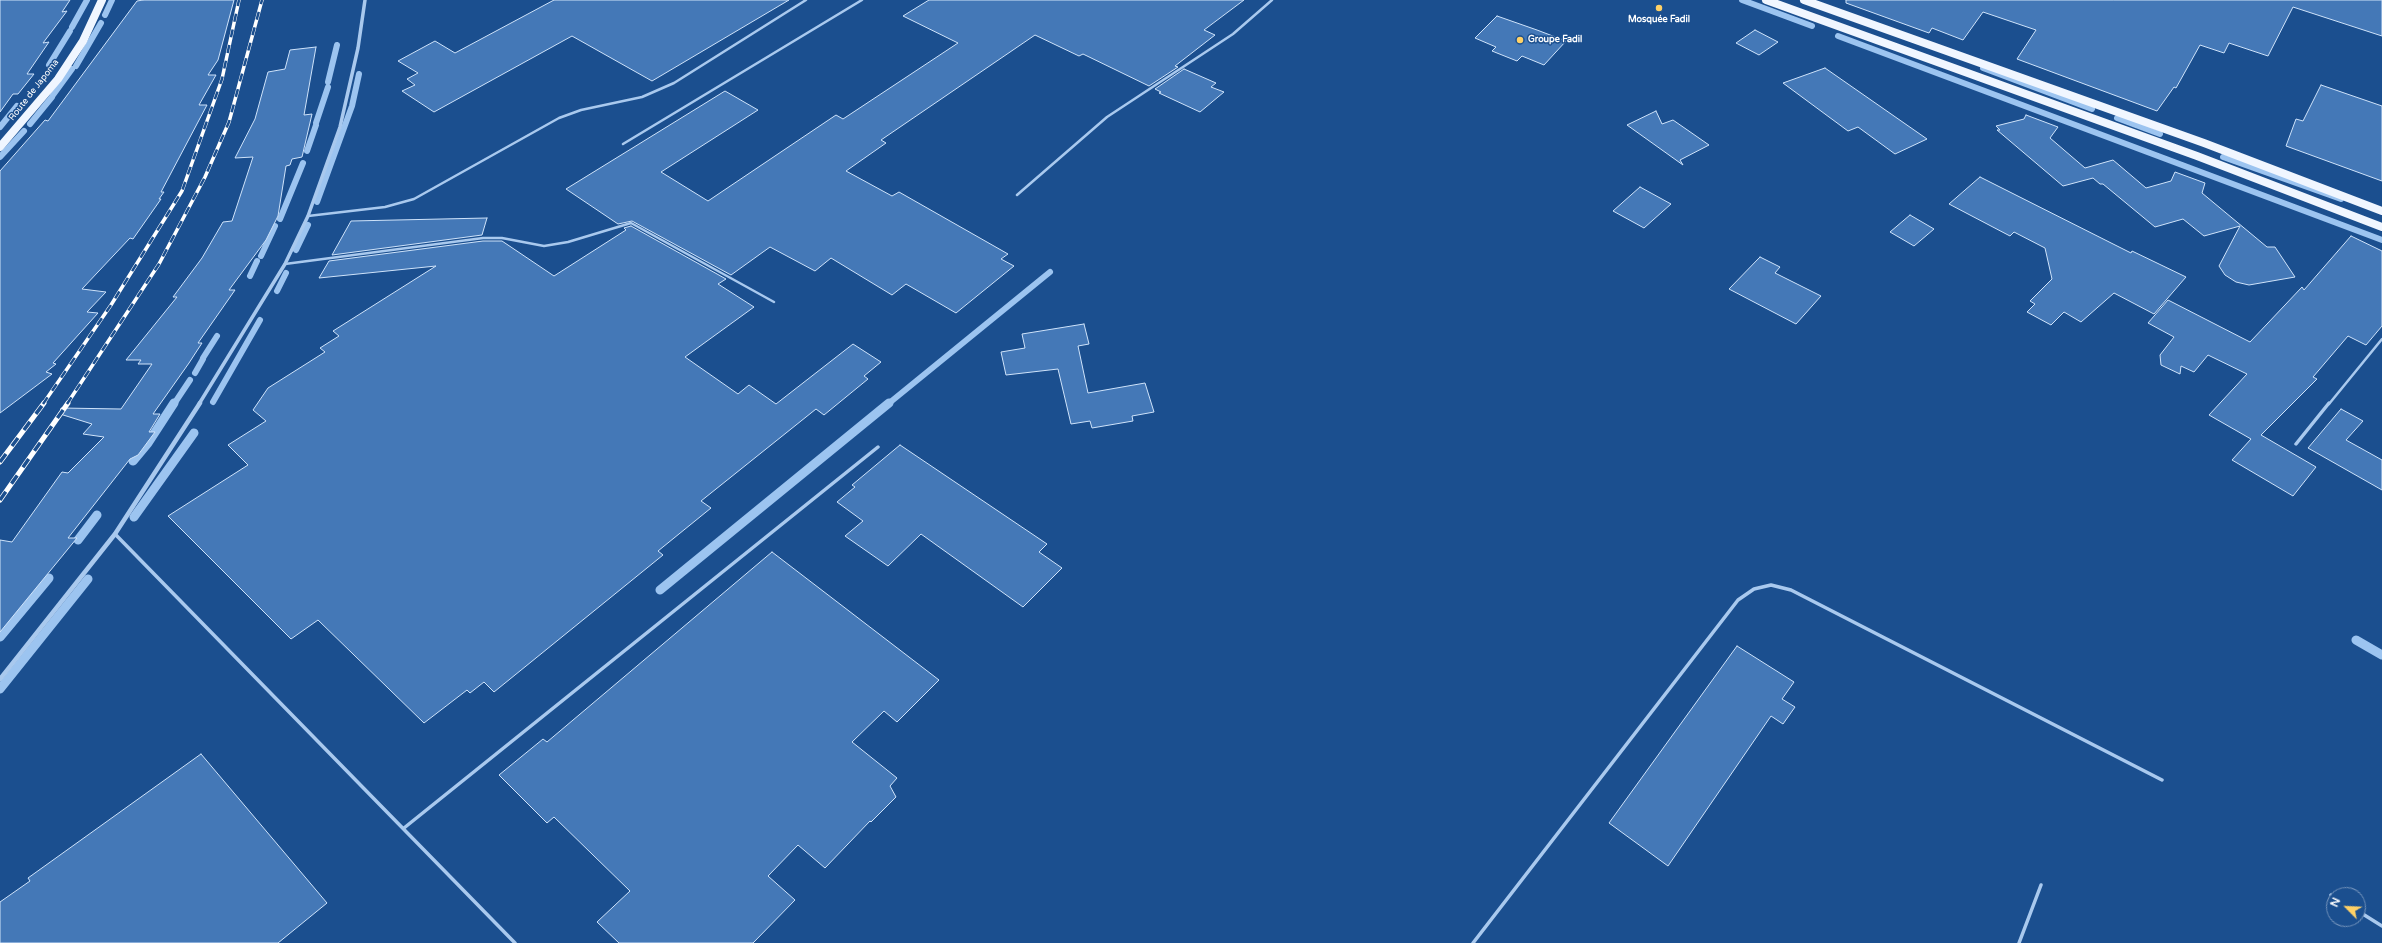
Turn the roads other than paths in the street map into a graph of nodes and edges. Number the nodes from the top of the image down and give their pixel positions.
1 (102, 0) edge
2 (365, 0) edge
3 (806, 0) edge
4 (862, 0) edge
5 (1272, 0) edge
6 (1766, 0) edge
7 (1804, 0) edge
8 (1844, 14) junction
9 (1835, 25) junction
10 (1958, 55) junction
11 (1949, 66) junction
12 (2204, 143) junction
13 (623, 144) dead end
14 (0, 147) edge
15 (2197, 156) junction
16 (1017, 195) dead end
17 (2382, 211) edge
18 (308, 216) junction
19 (2382, 227) edge
20 (285, 264) junction
21 (774, 302) dead end
22 (2382, 339) edge
23 (2296, 444) dead end
24 (878, 447) dead end
25 (115, 534) junction
26 (0, 679) edge
27 (2162, 780) dead end
28 (404, 828) junction
29 (2041, 885) dead end
30 (2366, 916) edge
31 (2382, 926) edge
32 (514, 943) edge
33 (1473, 943) edge
34 (2019, 943) edge

1 - 14 main road, Route de Japoma
2 - 18 street
3 - 18 lane
4 - 13 lane
5 - 16 lane
6 - 9 main road
7 - 8 main road
8 - 9 main road
8 - 10 main road
9 - 11 main road
10 - 11 main road
10 - 12 main road
11 - 15 main road
12 - 15 main road
12 - 17 main road
15 - 19 main road
18 - 20 street
20 - 21 lane
20 - 25 street
22 - 23 lane
24 - 28 lane
25 - 26 street
25 - 28 lane
27 - 33 lane
28 - 32 lane
29 - 34 lane
30 - 31 lane

